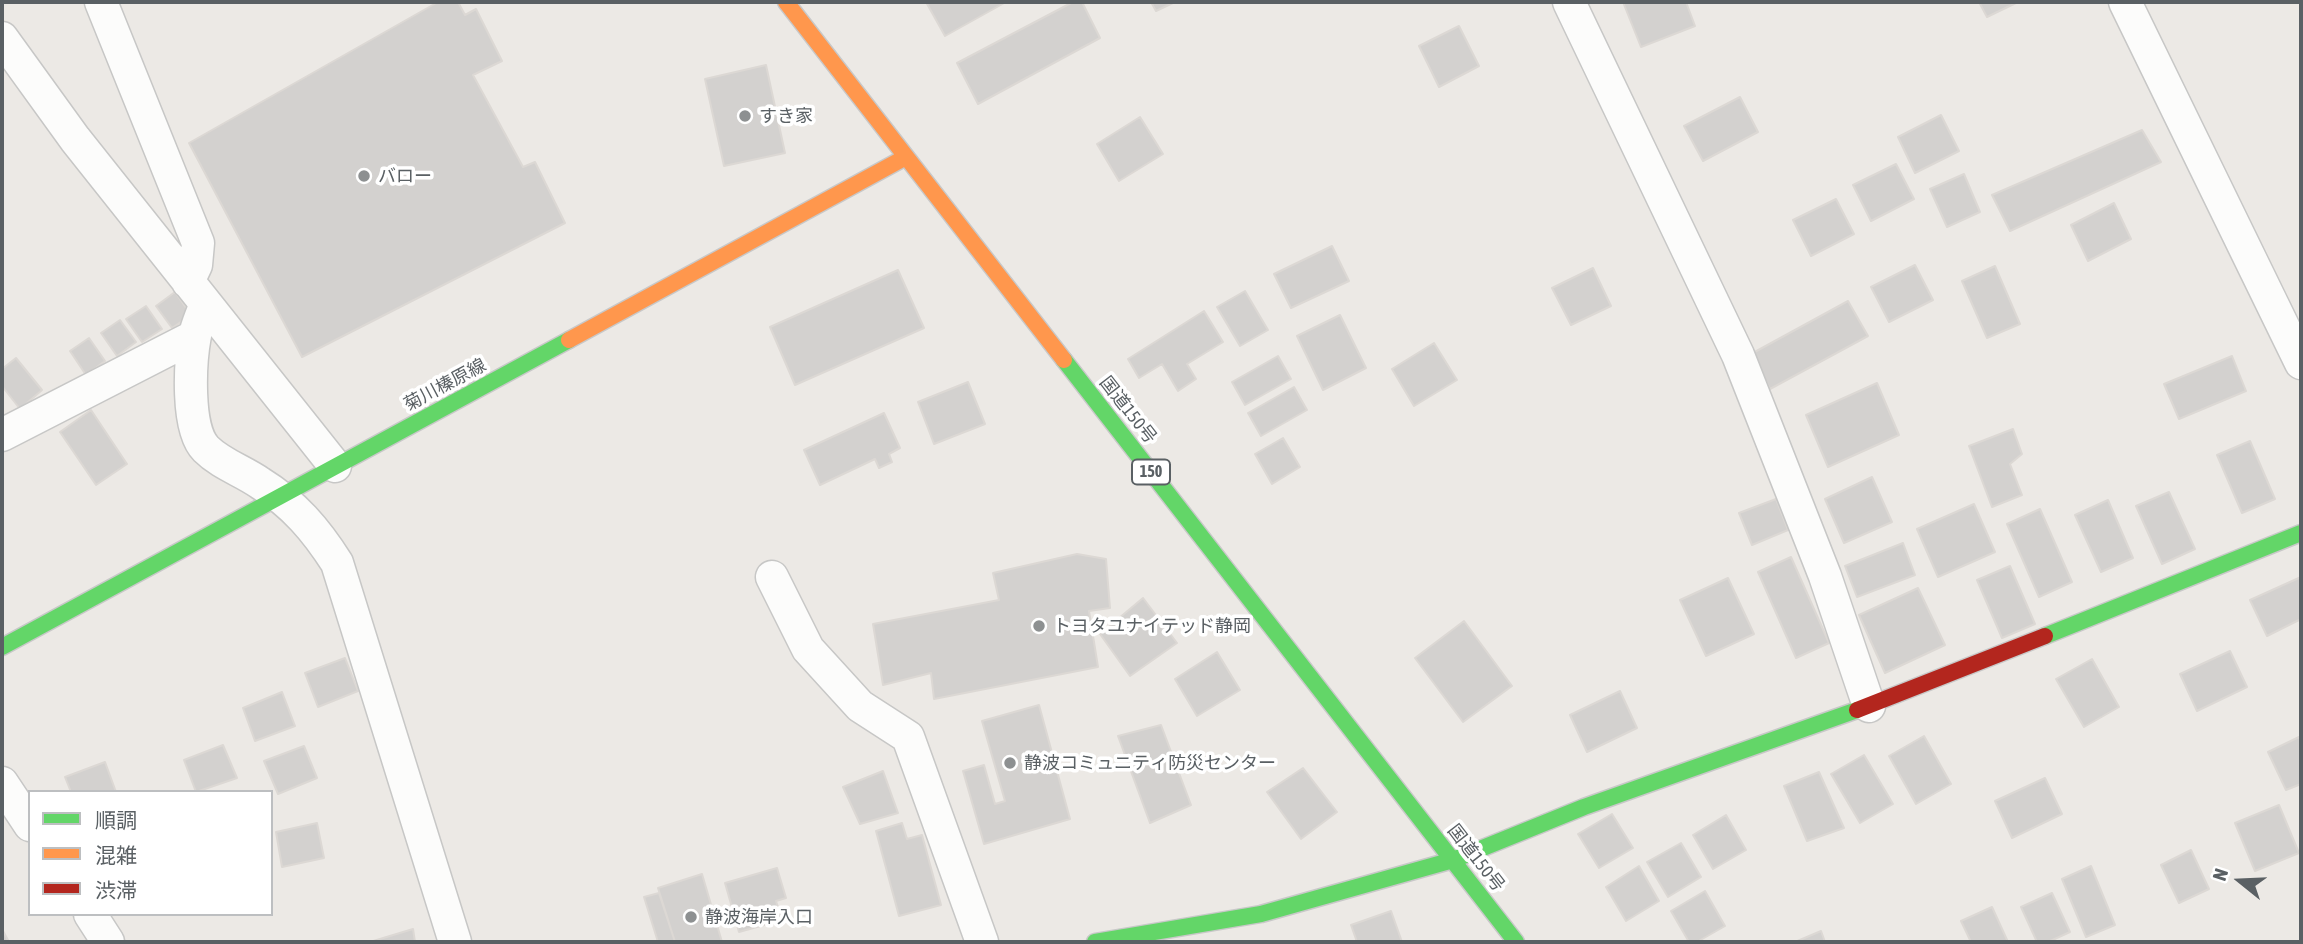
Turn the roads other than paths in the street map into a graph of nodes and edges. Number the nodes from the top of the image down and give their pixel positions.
1 (101, 2) edge
2 (786, 2) edge
3 (1569, 2) edge
4 (2125, 2) edge
5 (2, 38) edge
6 (906, 157) junction
7 (196, 293) junction
8 (195, 336) junction
9 (2301, 363) edge
10 (2, 435) edge
11 (335, 466) junction
12 (279, 496) junction
13 (2301, 533) edge
14 (772, 577) dead end
15 (2, 647) edge
16 (1869, 706) junction
17 (2, 783) edge
18 (28, 822) edge
19 (1453, 860) junction
20 (91, 916) edge
21 (108, 942) edge
22 (455, 942) edge
23 (982, 942) edge
24 (1095, 942) edge
25 (1516, 942) edge

1 - 7 street
2 - 6 main road, 国道150号 / 150
3 - 16 street
4 - 9 street
5 - 7 street
6 - 11 main road, 菊川榛原線
6 - 19 main road, 国道150号 / 150
7 - 8 street
7 - 11 street
8 - 10 street
8 - 12 street
11 - 12 main road, 菊川榛原線
12 - 15 main road, 菊川榛原線
12 - 22 street
13 - 16 main road
14 - 23 street
16 - 19 main road
17 - 18 street
19 - 24 main road
19 - 25 main road, 国道150号 / 150
20 - 21 street

